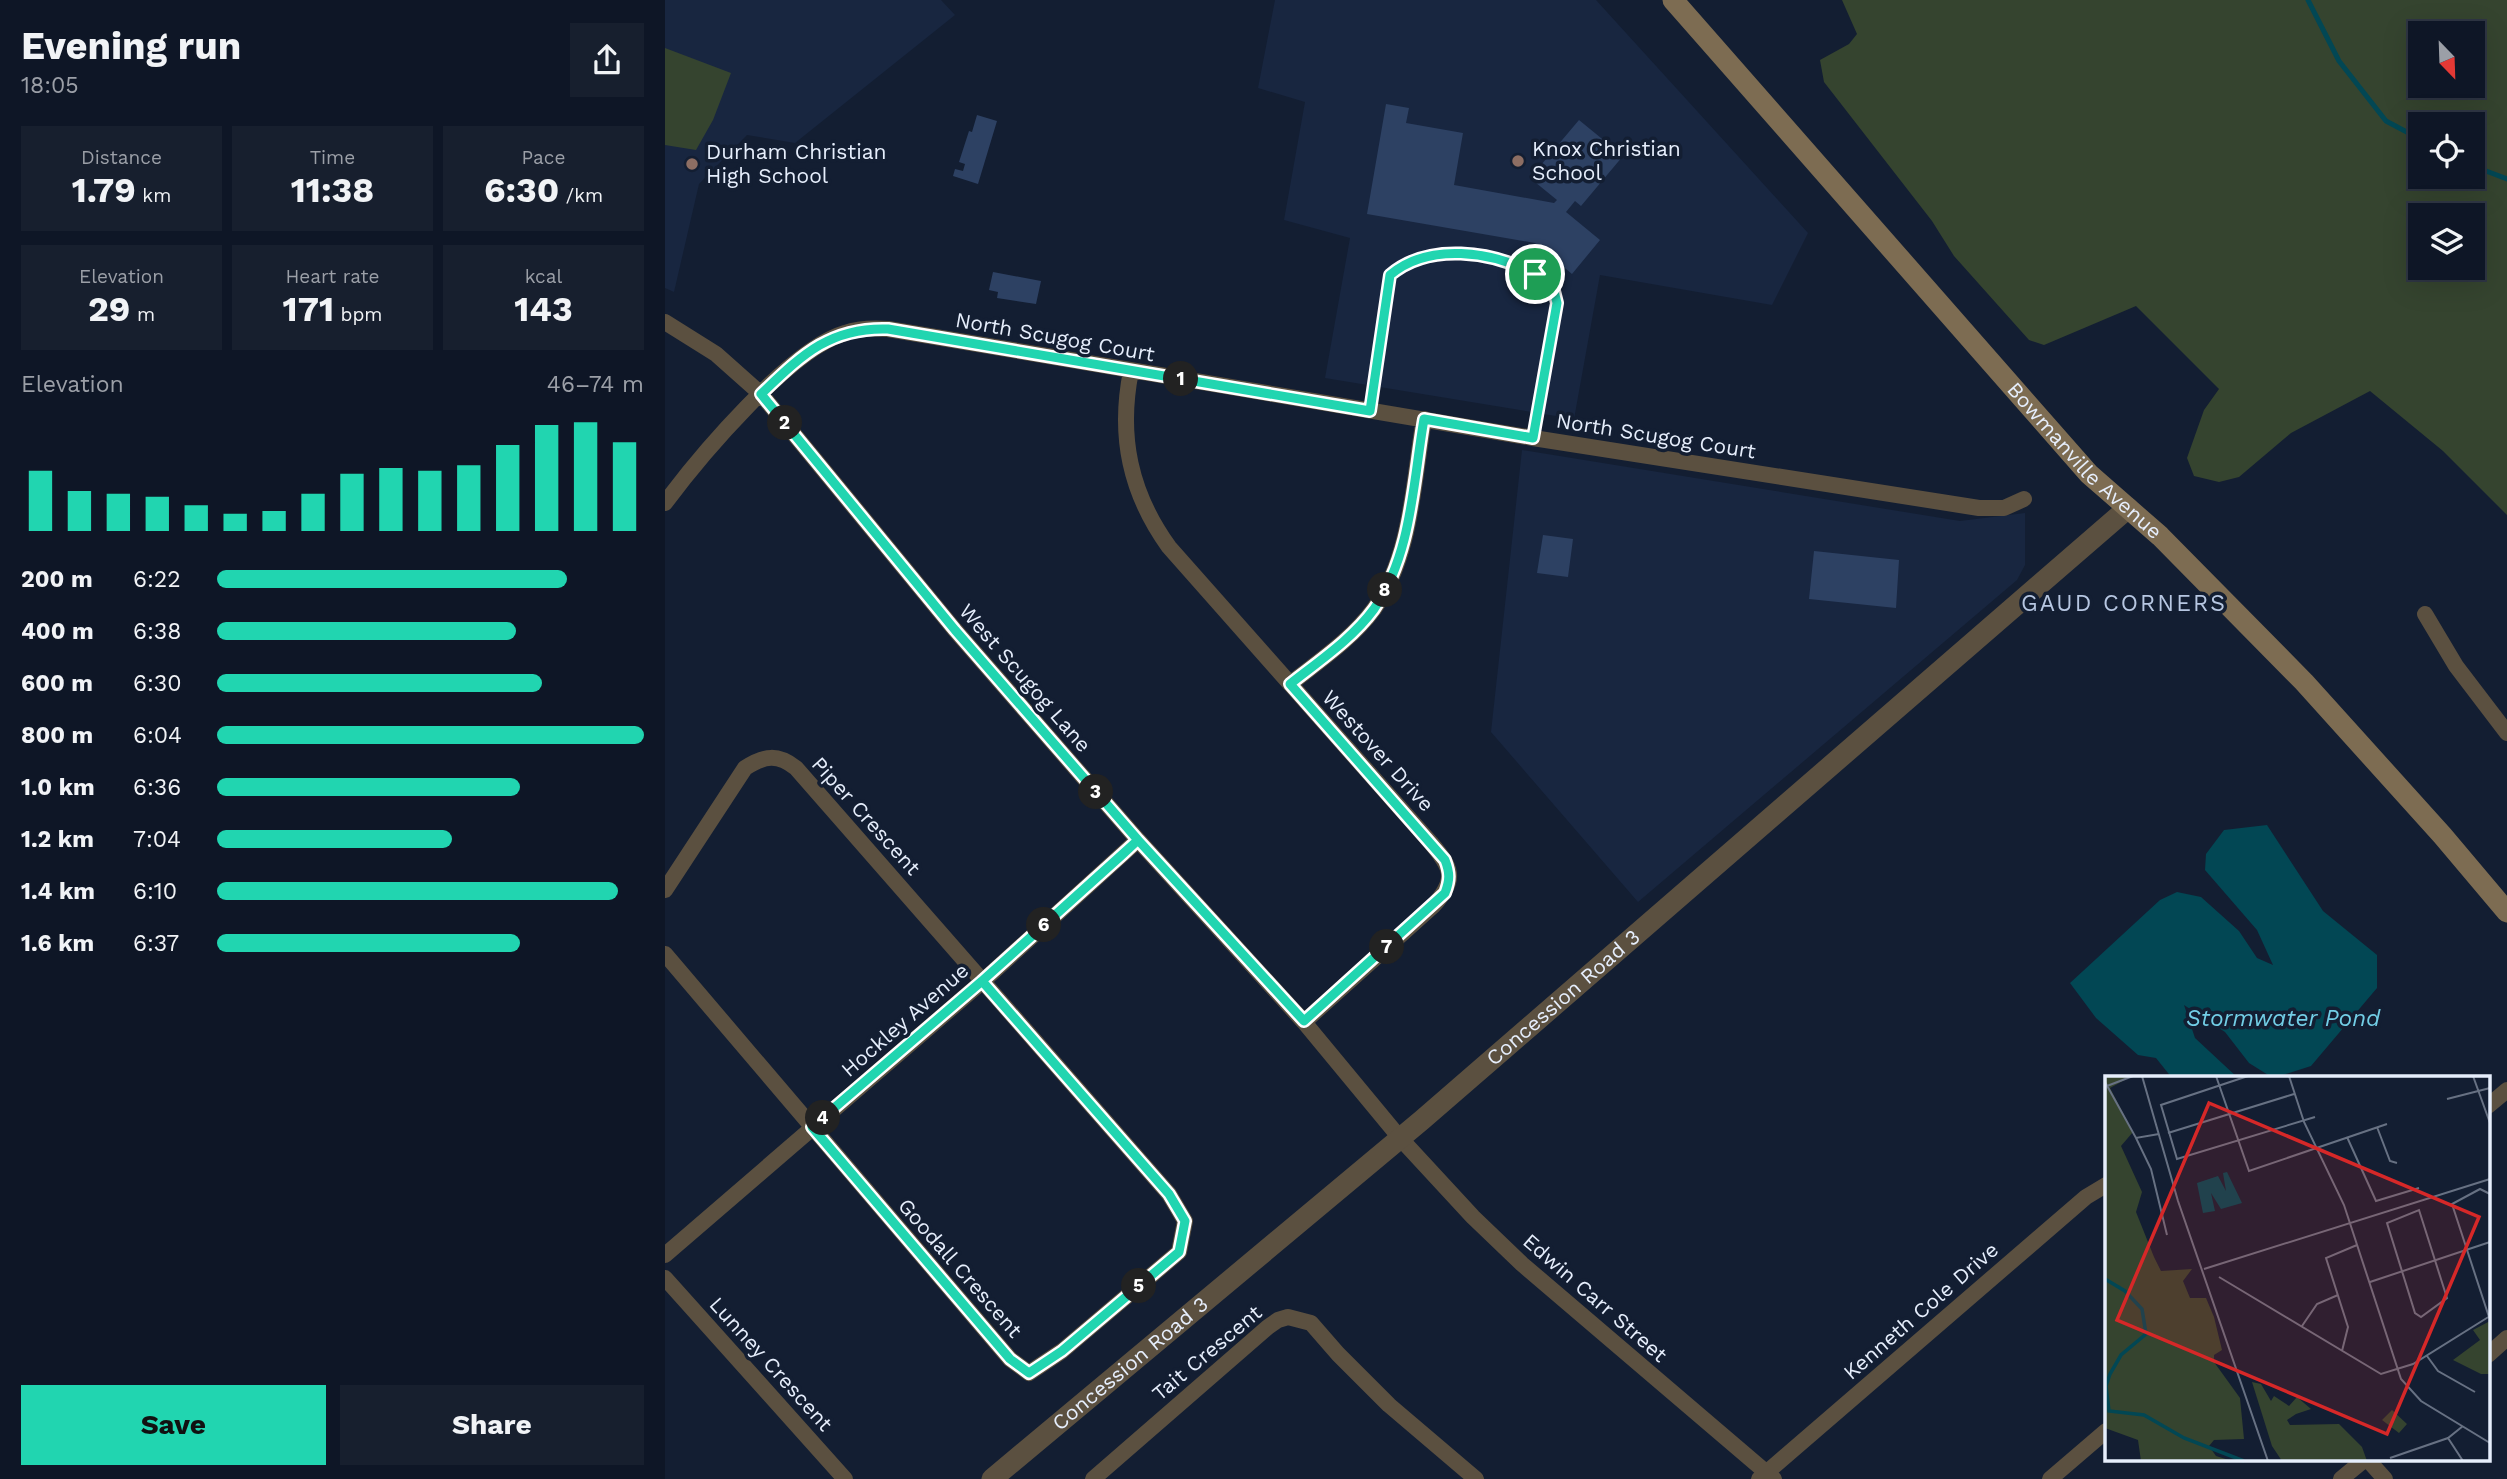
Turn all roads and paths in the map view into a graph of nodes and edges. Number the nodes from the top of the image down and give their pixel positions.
1 (1673, 0) edge
2 (665, 321) edge
3 (1131, 371) junction
4 (761, 394) junction
5 (1370, 411) junction
6 (1424, 419) junction
7 (1533, 438) junction
8 (2024, 499) dead end
9 (665, 503) edge
10 (2128, 508) junction
11 (2425, 614) dead end
12 (1290, 684) junction
13 (2507, 733) edge
14 (1138, 840) junction
15 (665, 890) edge
16 (2507, 912) edge
17 (665, 954) edge
18 (982, 981) junction
19 (1304, 1021) junction
20 (2507, 1090) edge
21 (2490, 1104) edge
22 (812, 1127) junction
23 (1400, 1138) junction
24 (2105, 1186) edge
25 (665, 1255) edge
26 (665, 1278) edge
27 (2507, 1338) edge
28 (2490, 1353) edge
29 (2105, 1432) edge
30 (2363, 1462) edge
31 (2368, 1462) edge
32 (1766, 1477) edge
33 (845, 1479) edge
34 (992, 1479) edge
35 (1093, 1479) edge
36 (1476, 1479) edge
37 (2050, 1479) edge
38 (2341, 1479) edge
39 (2385, 1479) edge

1 - 10 main road, Bowmanville Avenue
2 - 4 street, West Scugog Lane
3 - 4 street, North Scugog Court
3 - 5 street, North Scugog Court
3 - 12 street, Westover Drive
4 - 9 street, North Scugog Court
4 - 14 street, West Scugog Lane
5 - 6 street, North Scugog Court
5 - 7 lane
6 - 7 street, North Scugog Court
6 - 12 street
7 - 8 street, North Scugog Court
10 - 16 main road, Bowmanville Avenue
10 - 23 street, Concession Road 3
11 - 13 street
12 - 19 street, Westover Drive
14 - 18 street, Hockley Avenue
14 - 19 street, West Scugog Lane
15 - 18 street, Piper Crescent
17 - 22 street
18 - 22 street, Hockley Avenue
18 - 22 street, Goodall Crescent
19 - 23 street, West Scugog Lane
20 - 21 street
22 - 25 street, Hockley Avenue
23 - 32 street, Edwin Carr Street
23 - 34 street, Concession Road 3
24 - 32 street, Kenneth Cole Drive
26 - 33 street, Lunney Crescent
27 - 28 street
29 - 37 street
30 - 38 street
31 - 39 street
35 - 36 street, Tait Crescent

